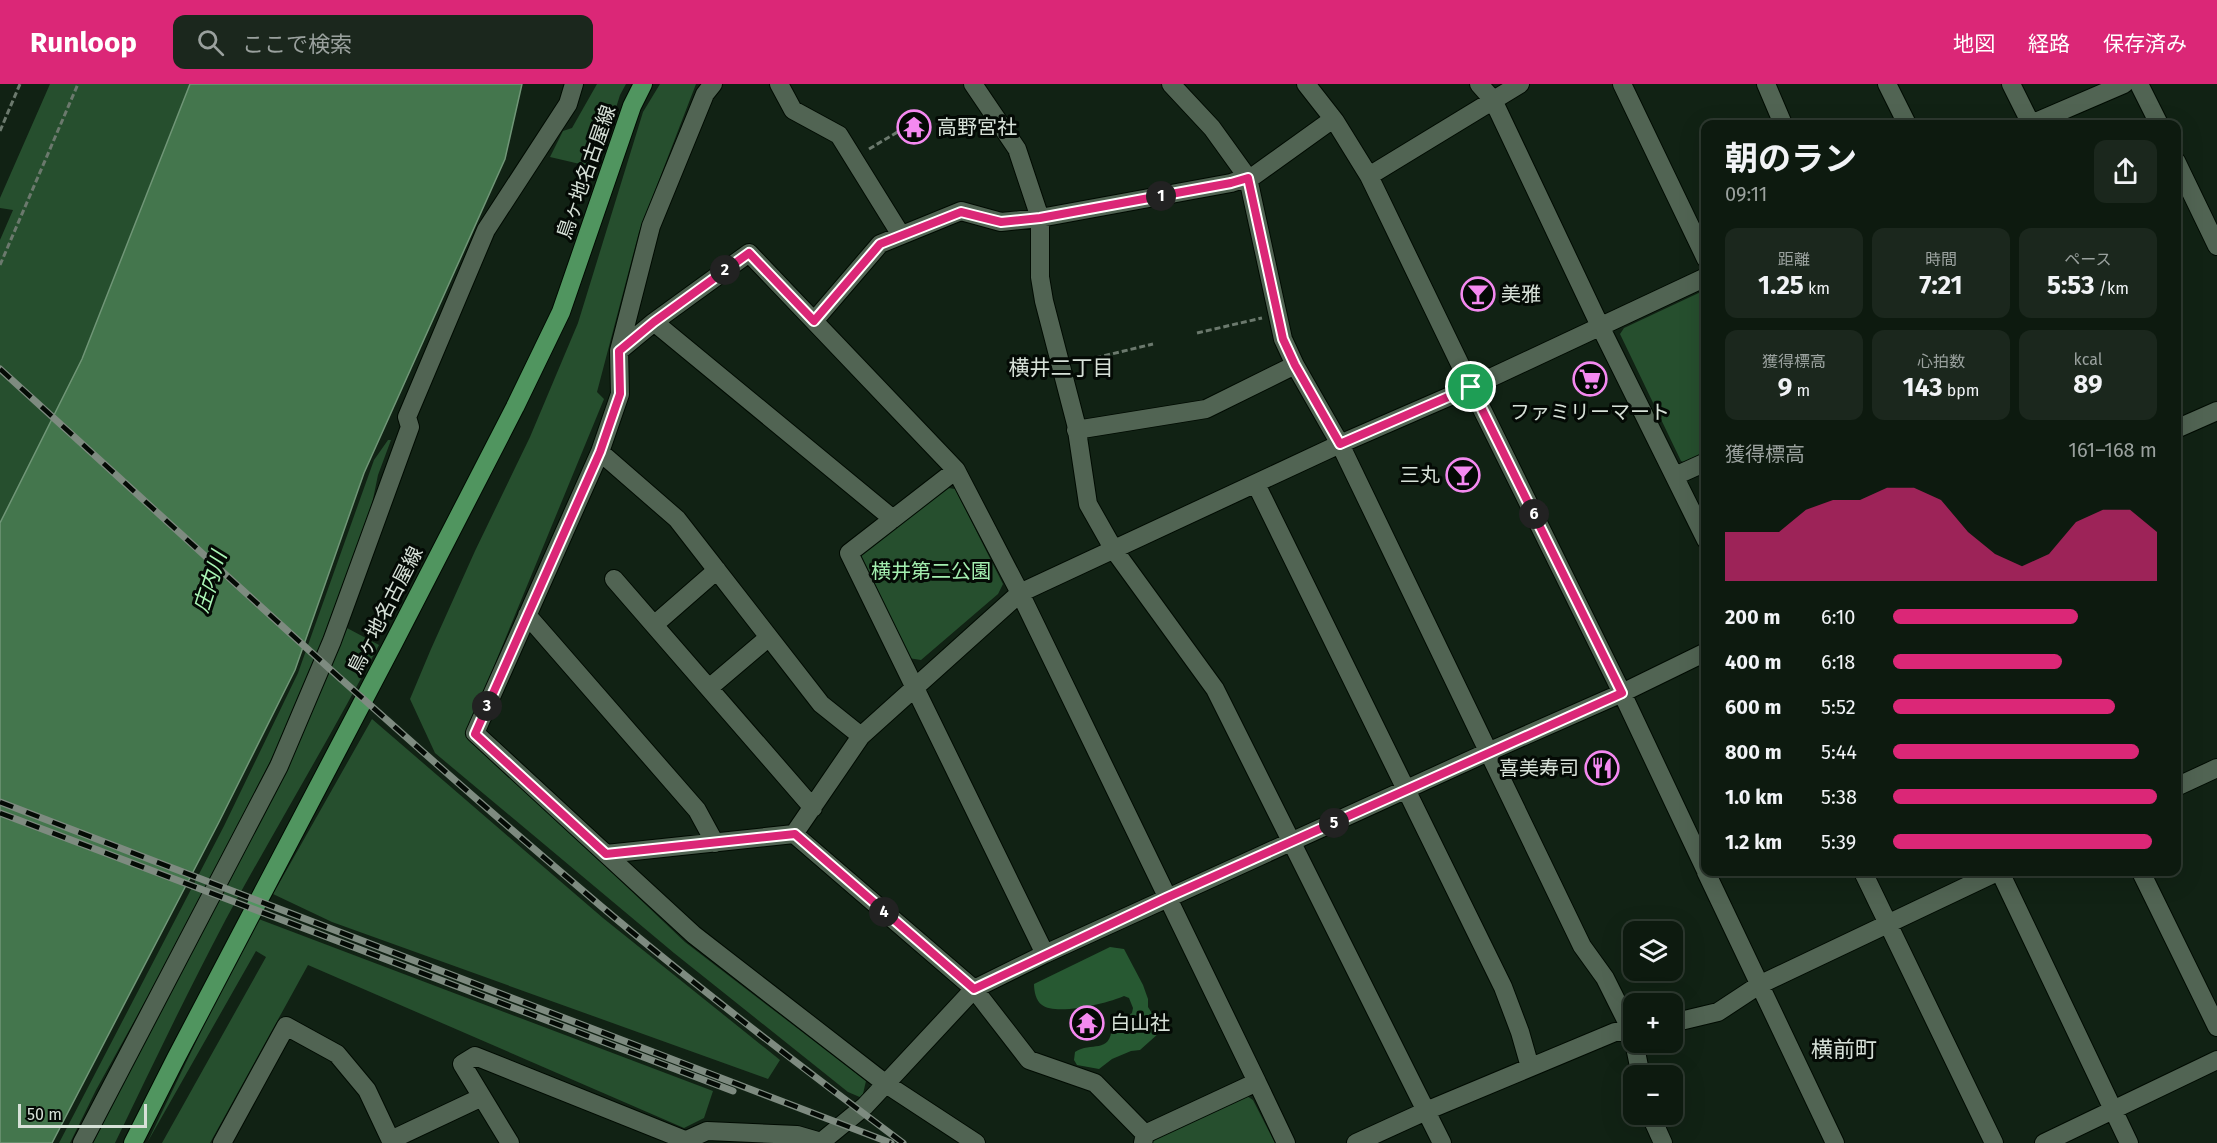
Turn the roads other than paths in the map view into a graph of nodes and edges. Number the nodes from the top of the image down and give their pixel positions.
1 (573, 84) edge
2 (643, 84) edge
3 (713, 84) edge
4 (779, 84) edge
5 (973, 84) edge
6 (1171, 84) edge
7 (1305, 84) edge
8 (1479, 84) edge
9 (1520, 84) edge
10 (1622, 84) edge
11 (1766, 84) edge
12 (1887, 84) edge
13 (2011, 84) edge
14 (2124, 84) edge
15 (2139, 84) edge
16 (1493, 100) junction
17 (1333, 119) junction
18 (1781, 120) edge
19 (1905, 120) edge
20 (2029, 120) edge
21 (2040, 120) edge
22 (2157, 120) edge
23 (2181, 171) edge
24 (1369, 176) junction
25 (1248, 178) junction
26 (1040, 218) junction
27 (901, 235) junction
28 (2217, 246) edge
29 (1701, 249) edge
30 (1701, 279) edge
31 (814, 321) junction
32 (654, 322) junction
33 (1600, 326) junction
34 (619, 351) junction
35 (1295, 365) junction
36 (1471, 387) junction
37 (2217, 411) edge
38 (2181, 427) edge
39 (1076, 430) junction
40 (1340, 444) junction
41 (600, 452) junction
42 (1701, 464) edge
43 (956, 470) junction
44 (1675, 476) junction
45 (1256, 484) junction
46 (892, 519) junction
47 (1701, 530) edge
48 (1114, 550) junction
49 (717, 570) junction
50 (614, 579) dead end
51 (1020, 593) junction
52 (527, 615) junction
53 (654, 625) junction
54 (769, 637) junction
55 (1701, 654) edge
56 (709, 688) junction
57 (914, 688) junction
58 (1622, 693) junction
59 (861, 736) junction
60 (1488, 752) junction
61 (2217, 768) edge
62 (2181, 785) edge
63 (1405, 790) junction
64 (813, 807) junction
65 (795, 834) junction
66 (716, 843) junction
67 (1291, 843) junction
68 (606, 854) junction
69 (1701, 860) edge
70 (1708, 876) edge
71 (1865, 876) edge
72 (1990, 876) edge
73 (2000, 876) edge
74 (2143, 876) edge
75 (1166, 898) junction
76 (1888, 924) junction
77 (1045, 954) junction
78 (1759, 985) junction
79 (974, 989) junction
80 (1623, 1015) edge
81 (1683, 1020) edge
82 (2217, 1027) edge
83 (1623, 1034) edge
84 (2217, 1060) edge
85 (1530, 1067) junction
86 (1257, 1082) junction
87 (886, 1084) junction
88 (482, 1097) junction
89 (2113, 1110) junction
90 (1426, 1111) junction
91 (1655, 1125) edge
92 (1144, 1138) edge
93 (391, 1141) edge
94 (683, 1141) edge
95 (820, 1142) edge
96 (82, 1143) edge
97 (134, 1143) edge
98 (222, 1143) edge
99 (510, 1143) edge
100 (976, 1143) edge
101 (1286, 1143) edge
102 (1356, 1143) edge
103 (1442, 1143) edge
104 (1663, 1143) edge
105 (1835, 1143) edge
106 (1994, 1143) edge
107 (2044, 1143) edge
108 (2129, 1143) edge

1 - 96 street
2 - 97 main road, 鳥ヶ地名古屋線
3 - 34 street
4 - 27 street
5 - 26 street
6 - 25 street
7 - 17 street
8 - 16 street
9 - 16 street
10 - 29 street
11 - 18 street
12 - 19 street
13 - 20 street
14 - 21 street
15 - 22 street
16 - 24 street
16 - 33 street
17 - 24 street
17 - 25 street
23 - 28 street
24 - 36 street
25 - 26 street
25 - 35 street
26 - 27 street
26 - 39 street
27 - 31 street
30 - 33 street
31 - 32 street
31 - 43 street
32 - 34 street
32 - 46 street
33 - 36 street
33 - 44 street
34 - 41 street
35 - 39 street
35 - 40 street
36 - 40 street
36 - 58 street
37 - 38 street
39 - 48 street
40 - 45 street
40 - 60 street
41 - 49 street
41 - 52 street
42 - 44 street
43 - 46 street
43 - 51 street
44 - 47 street
45 - 48 street
45 - 63 street
46 - 57 street
48 - 51 street
48 - 67 street
49 - 53 street
49 - 54 street
50 - 53 street
51 - 57 street
51 - 75 street
52 - 66 street
52 - 68 street
53 - 56 street
54 - 56 street
54 - 59 street
55 - 58 street
56 - 64 street
57 - 59 street
57 - 77 street
58 - 60 street
58 - 69 street
59 - 64 street
60 - 63 street
60 - 80 street
61 - 62 street
63 - 67 street
63 - 85 street
64 - 65 street
65 - 66 street
65 - 79 street
66 - 68 street
67 - 75 street
67 - 90 street
68 - 87 street
70 - 78 street
71 - 76 street
72 - 76 street
73 - 89 street
74 - 82 street
75 - 77 street
75 - 86 street
76 - 78 street
76 - 106 street
77 - 79 street
78 - 81 street
78 - 105 street
79 - 87 street
79 - 92 street
83 - 85 street
84 - 89 street
85 - 90 street
86 - 92 street
86 - 101 street
87 - 95 street
87 - 100 street
88 - 93 street
88 - 94 street
88 - 99 street
89 - 107 street
89 - 108 street
90 - 102 street
90 - 103 street
91 - 104 street
93 - 98 street
94 - 95 street

